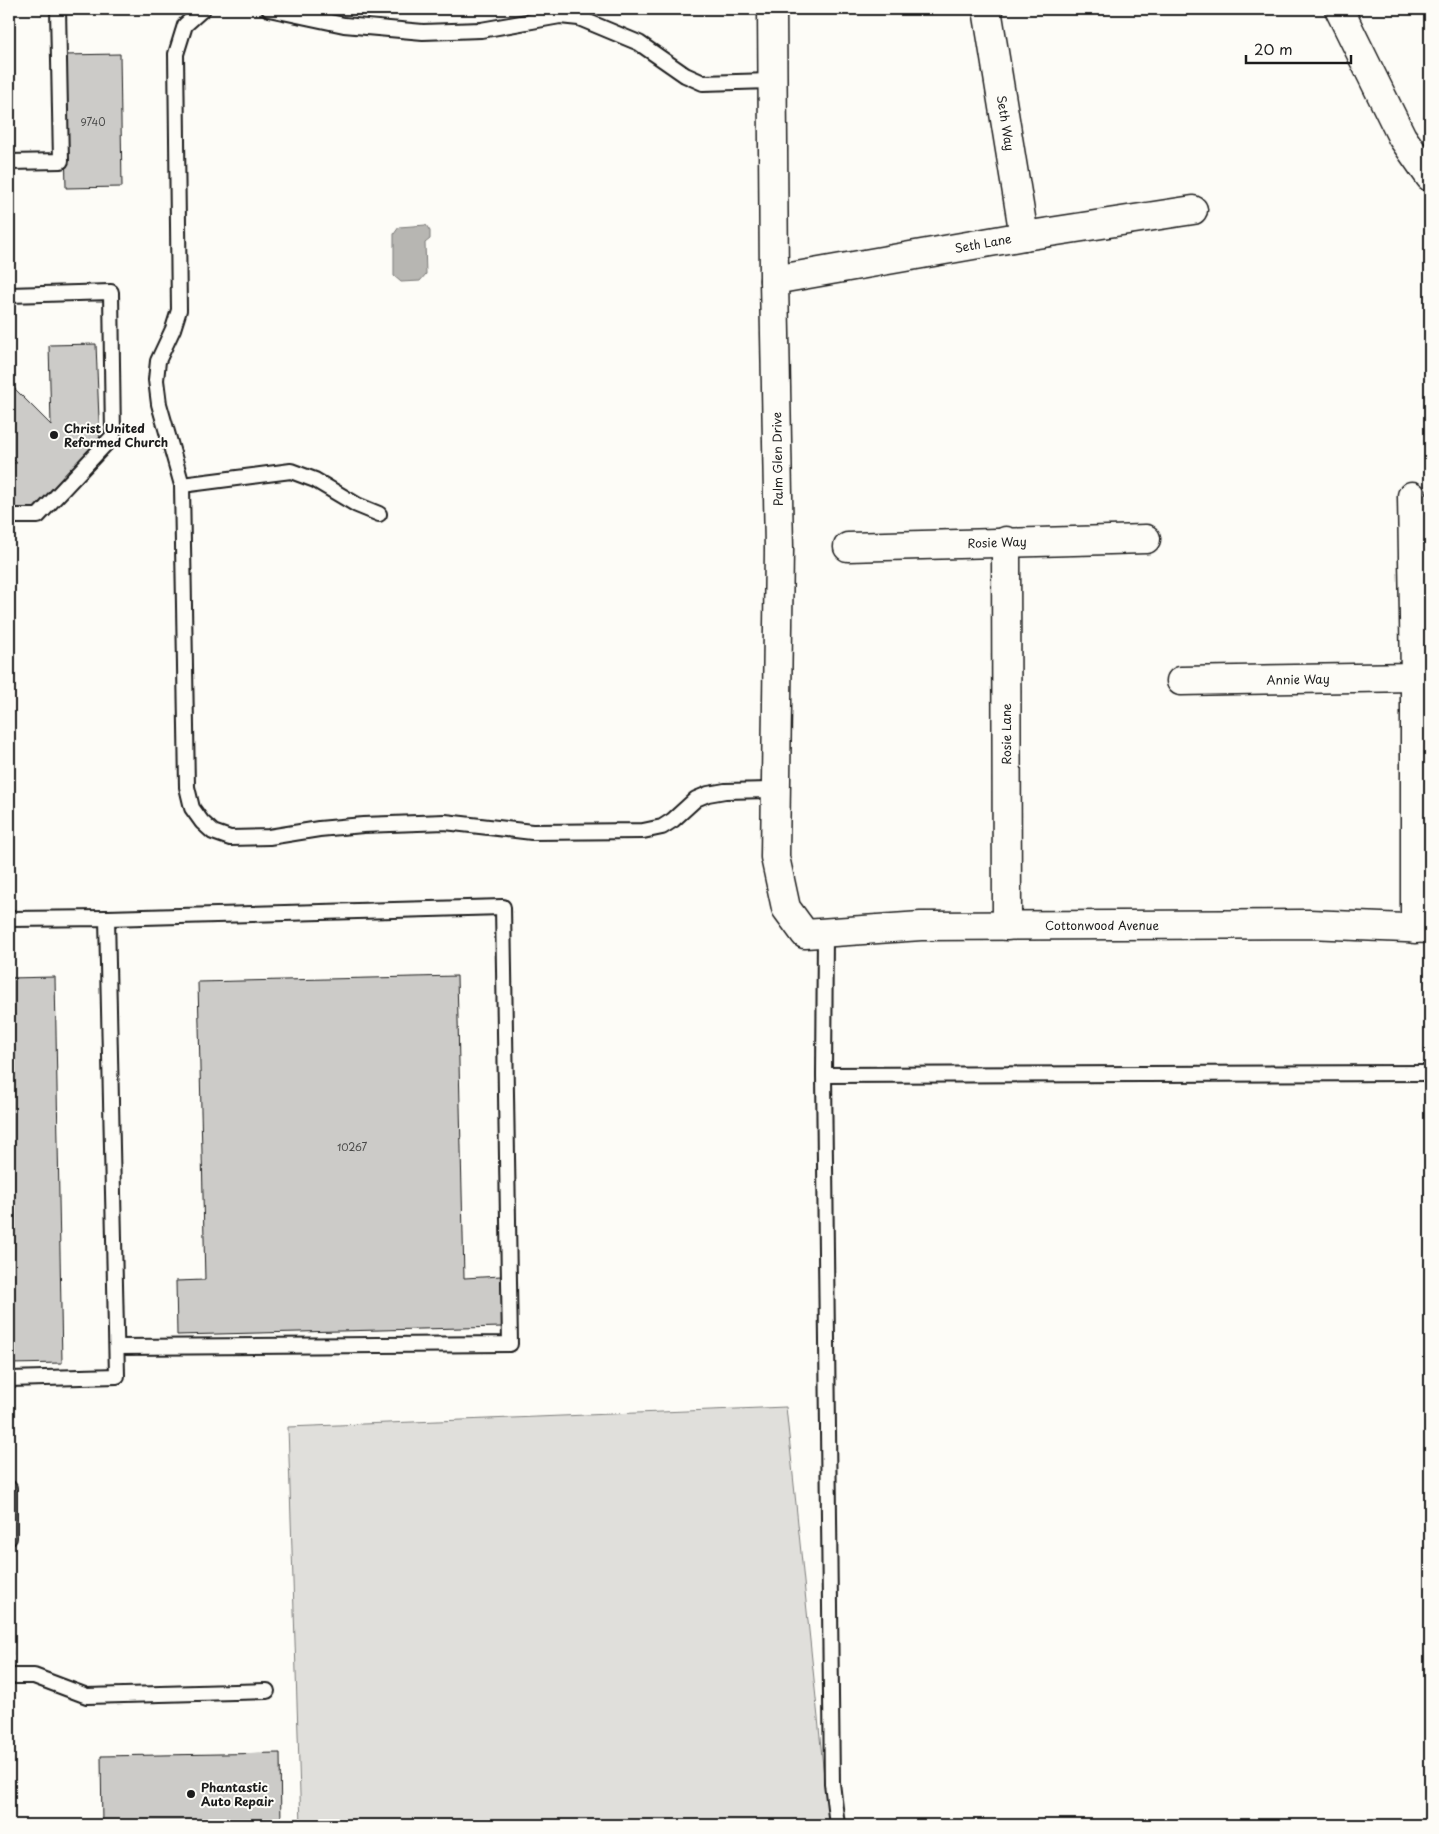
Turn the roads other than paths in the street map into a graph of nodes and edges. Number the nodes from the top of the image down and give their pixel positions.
1 (58, 9) edge
2 (203, 9) edge
3 (269, 9) edge
4 (772, 9) edge
5 (988, 9) edge
6 (1339, 9) edge
7 (774, 81) junction
8 (9, 162) edge
9 (1430, 177) edge
10 (1193, 210) dead end
11 (1024, 236) junction
12 (774, 280) junction
13 (9, 295) edge
14 (182, 485) junction
15 (1412, 496) dead end
16 (379, 514) dead end
17 (9, 516) edge
18 (1146, 539) dead end
19 (1006, 541) junction
20 (848, 547) dead end
21 (1415, 677) junction
22 (1181, 681) dead end
23 (776, 790) junction
24 (786, 908) joint
25 (107, 918) junction
26 (9, 919) edge
27 (1007, 926) junction
28 (1423, 929) edge
29 (825, 932) junction
30 (1430, 1073) edge
31 (824, 1075) junction
32 (117, 1347) junction
33 (9, 1379) edge
34 (9, 1488) edge
35 (9, 1538) edge
36 (9, 1676) edge
37 (267, 1691) dead end
38 (837, 1825) edge

1 - 8 lane
2 - 14 lane
3 - 7 lane
4 - 7 street, Palm Glen Drive
5 - 11 street, Seth Way
6 - 9 street
7 - 12 street, Palm Glen Drive
10 - 11 street, Seth Lane
11 - 12 street, Seth Lane
12 - 23 street, Palm Glen Drive
13 - 17 lane
14 - 16 lane
14 - 23 lane
15 - 21 street
18 - 19 street, Rosie Way
19 - 20 street, Rosie Way
19 - 27 street, Rosie Lane
21 - 22 street, Annie Way
21 - 28 street
23 - 24 street, Palm Glen Drive
24 - 29 street, Cottonwood Avenue
25 - 26 lane
25 - 32 lane
25 - 32 lane
27 - 28 street, Cottonwood Avenue
27 - 29 street, Cottonwood Avenue
29 - 31 lane
30 - 31 lane
31 - 38 lane
32 - 33 lane
34 - 35 lane
36 - 37 lane

